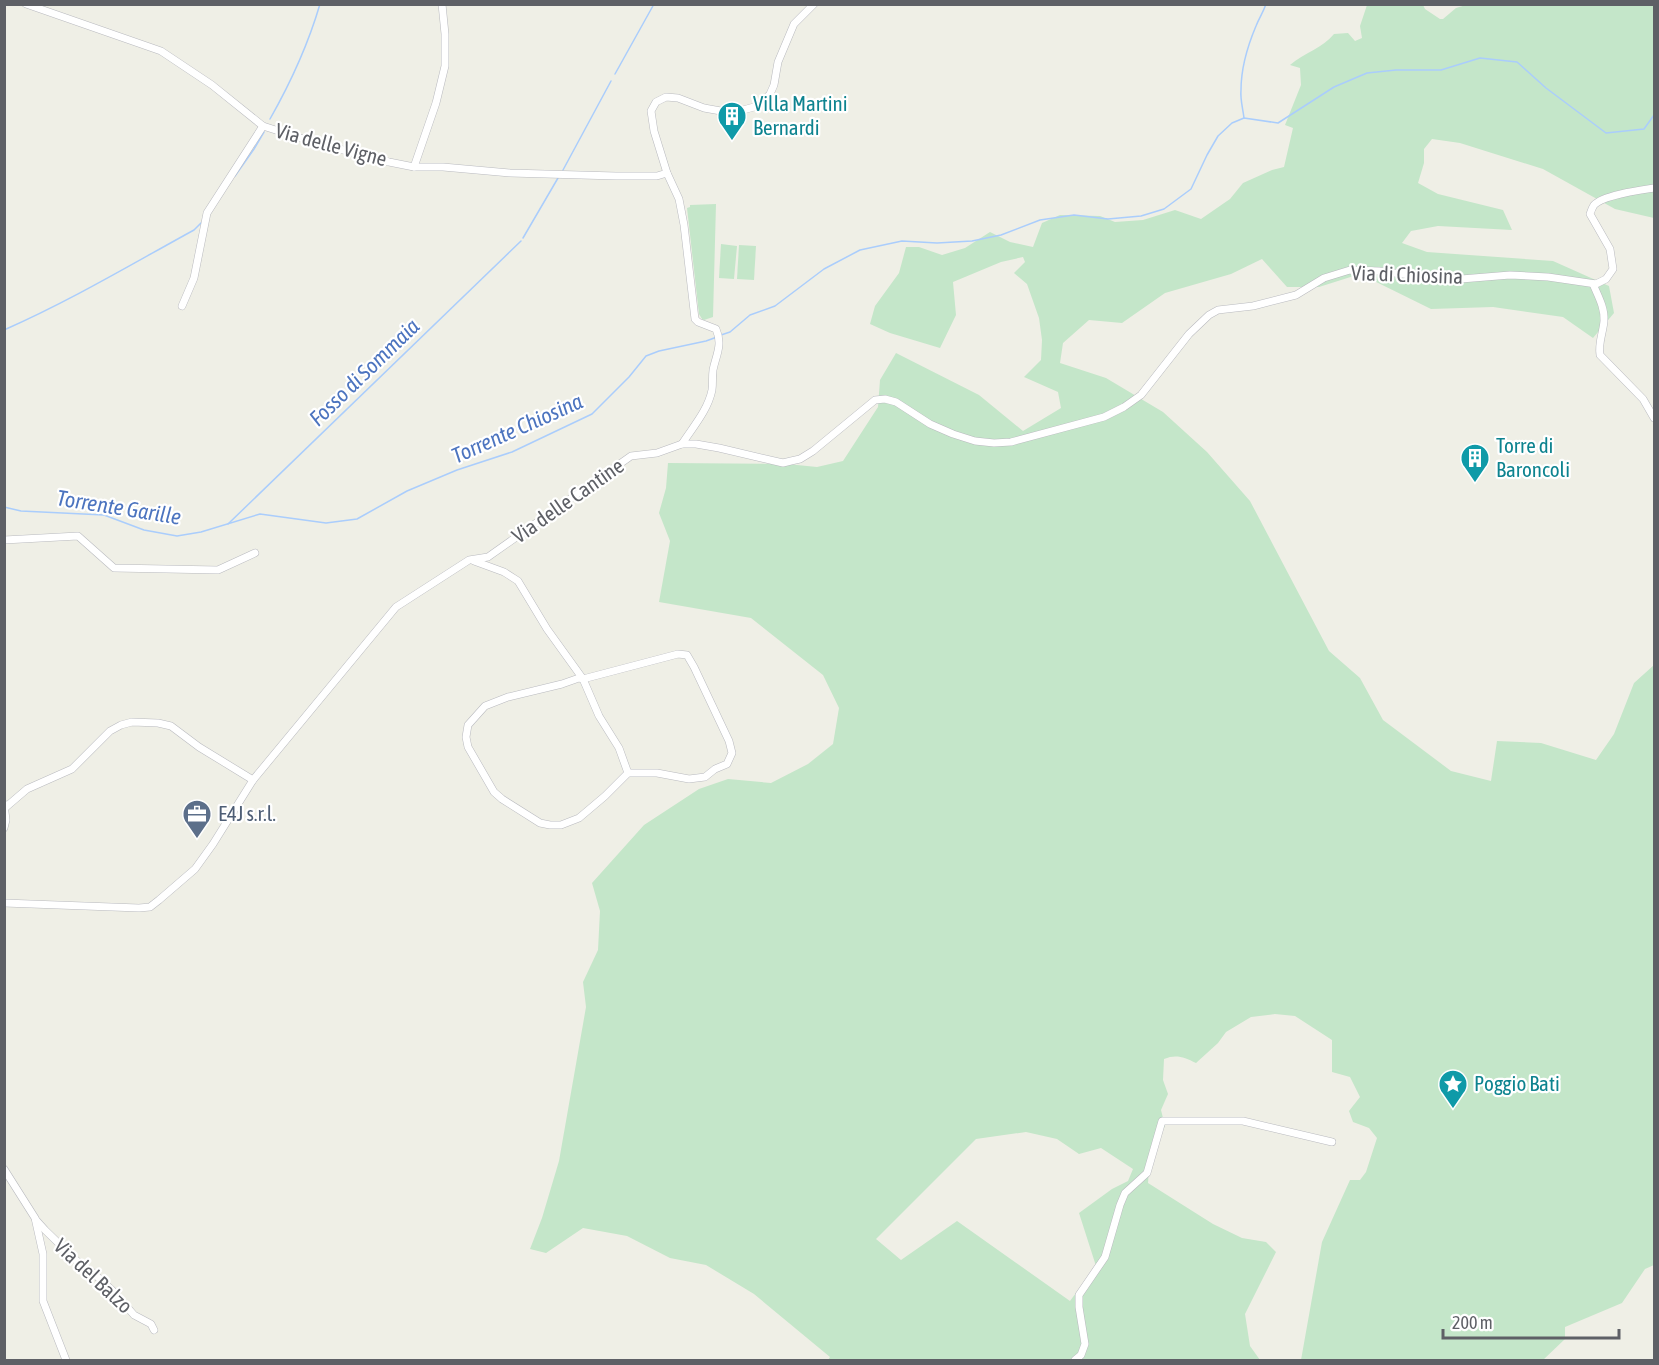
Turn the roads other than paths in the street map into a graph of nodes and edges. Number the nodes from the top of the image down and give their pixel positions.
1 (26, 4) edge
2 (442, 4) edge
3 (814, 4) edge
4 (263, 126) junction
5 (414, 166) junction
6 (667, 173) junction
7 (1654, 188) edge
8 (1593, 284) junction
9 (182, 306) dead end
10 (1654, 418) edge
11 (682, 444) junction
12 (4, 540) edge
13 (255, 553) dead end
14 (469, 560) junction
15 (583, 679) junction
16 (628, 773) junction
17 (253, 780) junction
18 (5, 806) edge
19 (4, 828) edge
20 (4, 903) edge
21 (1332, 1142) dead end
22 (4, 1169) edge
23 (35, 1218) junction
24 (154, 1330) dead end
25 (66, 1360) edge
26 (1075, 1360) edge

1 - 4 street, Via delle Vigne
2 - 5 street
3 - 6 street
4 - 5 street, Via delle Vigne
4 - 9 street
5 - 6 street, Via delle Vigne
6 - 11 street
7 - 8 street
8 - 10 street
8 - 11 street, Via di Chiosina
11 - 14 street, Via delle Cantine
12 - 13 street
14 - 15 street, Via delle Cantine
14 - 17 street, Via delle Cantine
15 - 16 street, Via delle Cantine
15 - 16 street
15 - 16 street
17 - 18 street
17 - 20 street, Via delle Cantine
18 - 19 street
21 - 26 street
22 - 23 street
23 - 24 street, Via del Balzo
23 - 25 street

